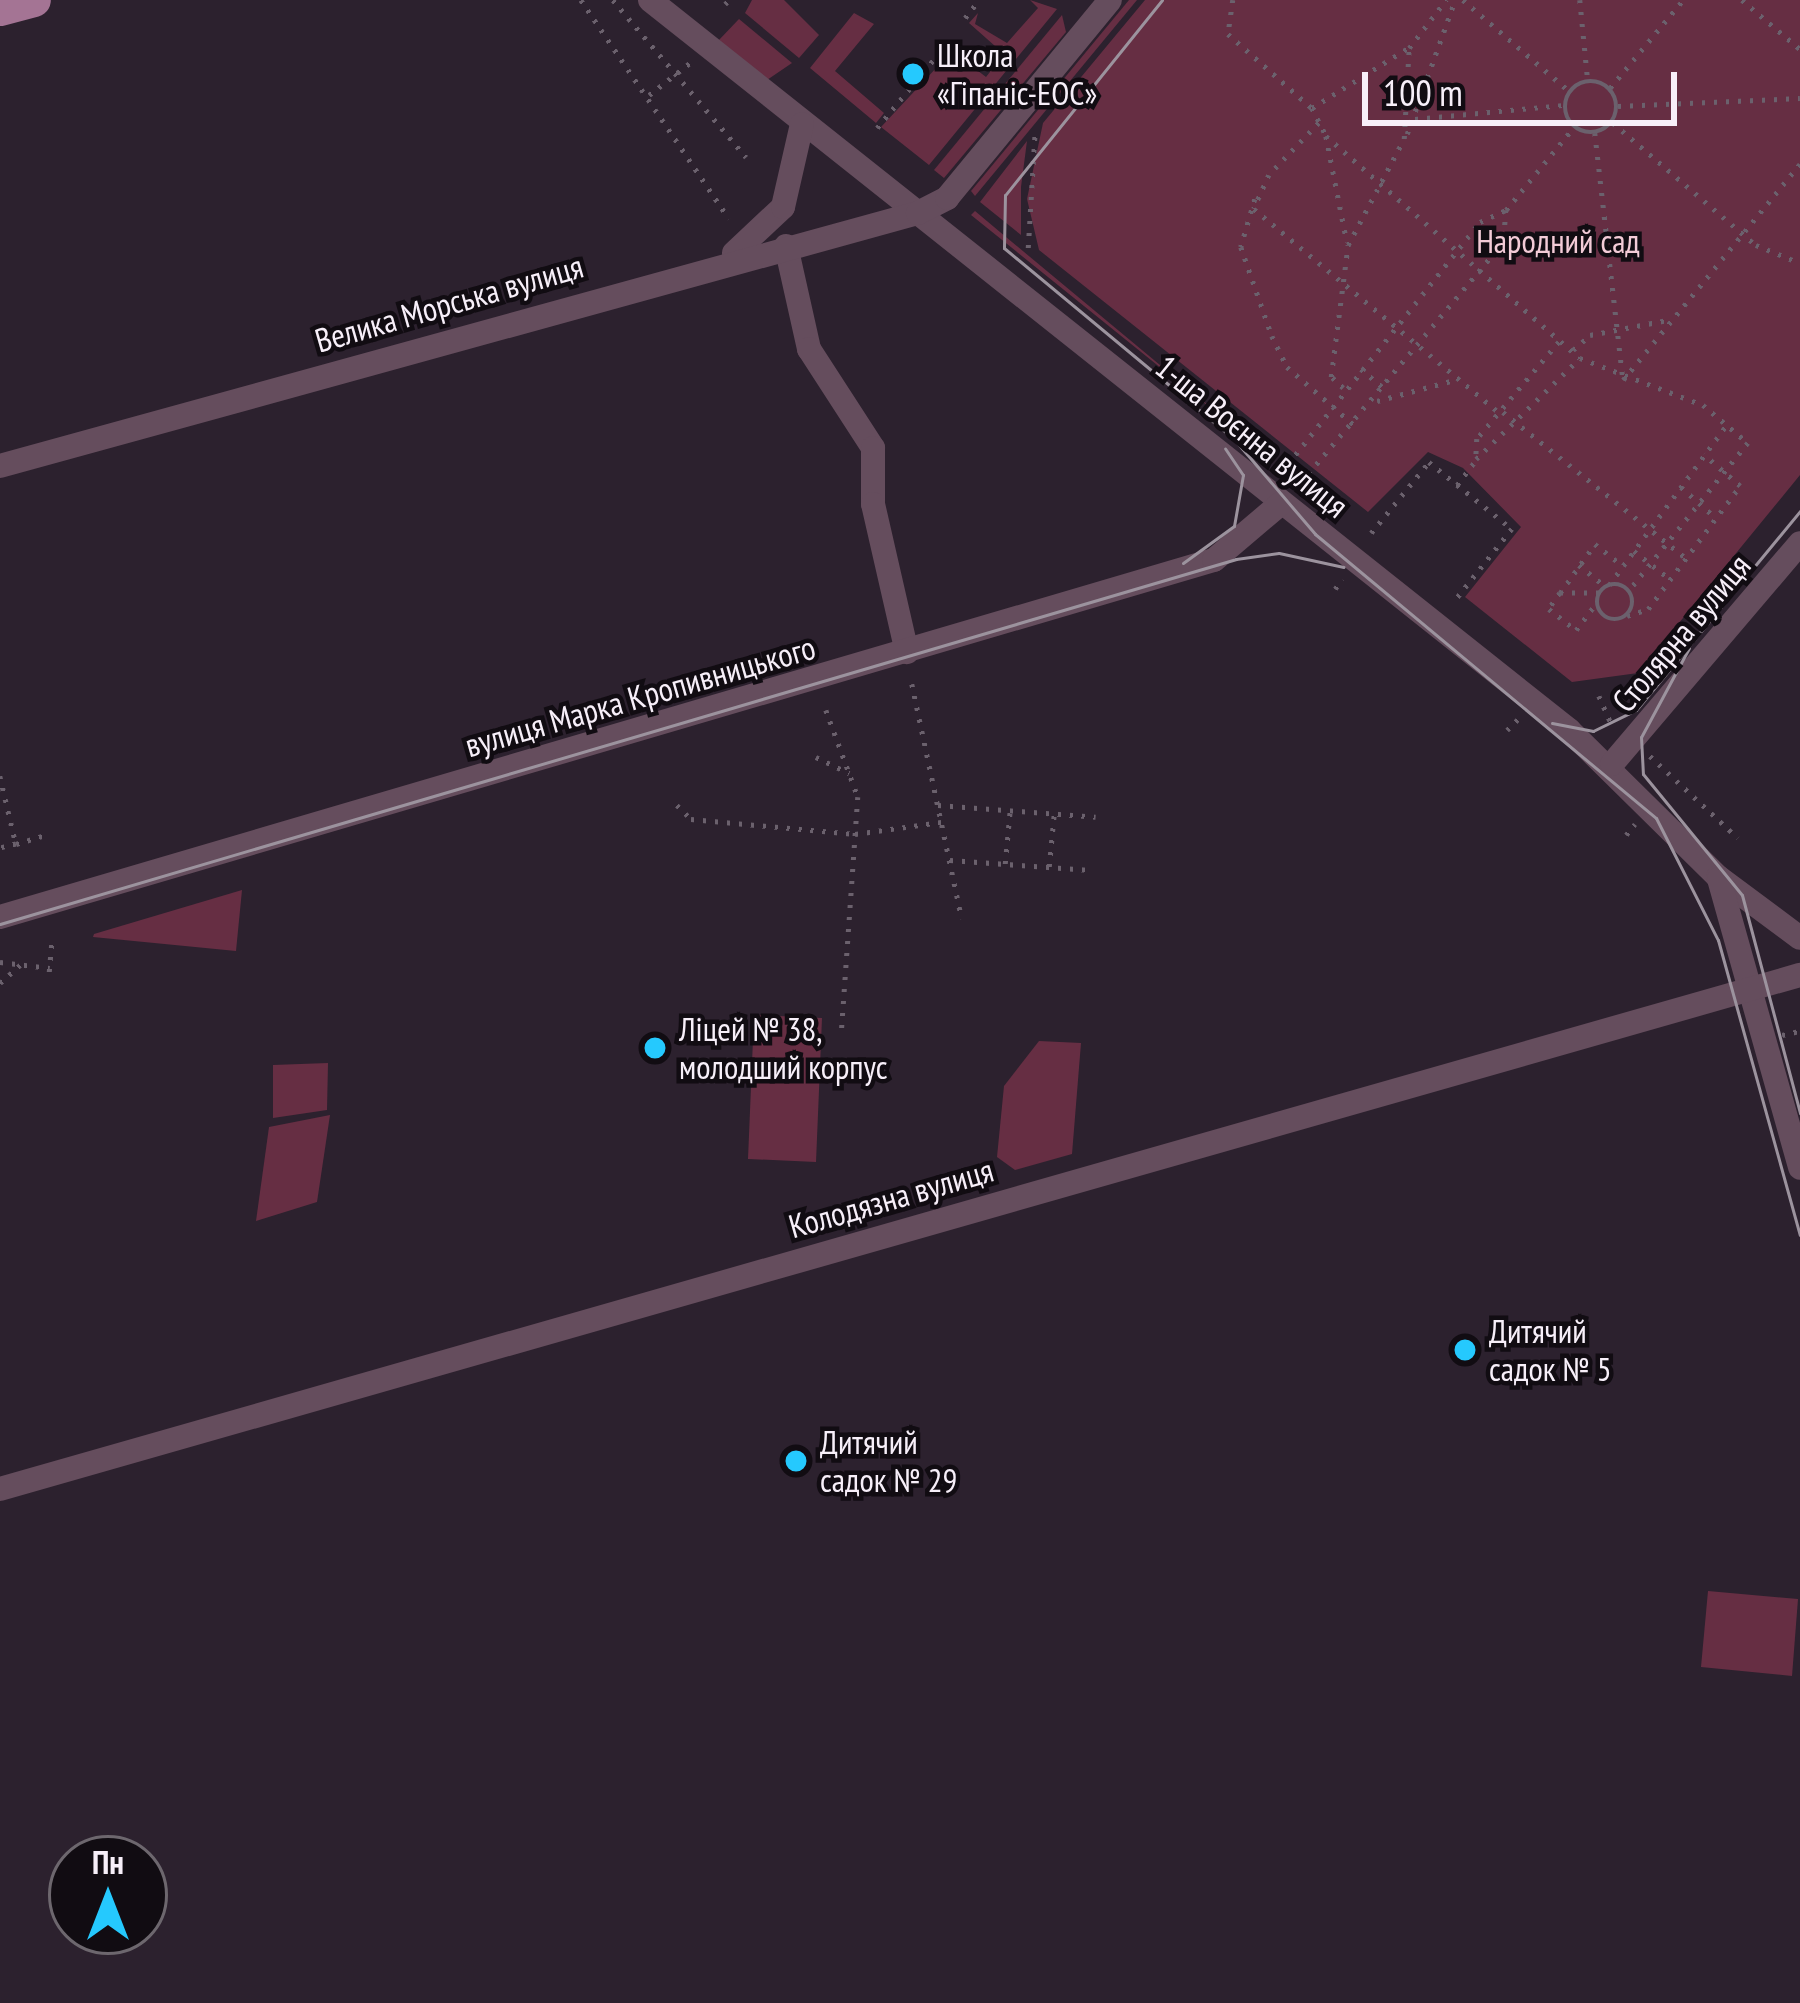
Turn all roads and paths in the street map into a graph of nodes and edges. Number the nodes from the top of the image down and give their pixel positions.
1 (581, 0) edge
2 (613, 0) edge
3 (650, 0) edge
4 (980, 0) edge
5 (1110, 0) edge
6 (1233, 0) edge
7 (1446, 0) edge
8 (1459, 0) edge
9 (1580, 0) edge
10 (1683, 0) edge
11 (1742, 0) edge
12 (965, 17) dead end
13 (944, 47) dead end
14 (1409, 48) junction
15 (1800, 49) edge
16 (695, 58) dead end
17 (682, 72) junction
18 (1588, 81) junction
19 (1610, 88) junction
20 (1570, 92) junction
21 (647, 97) junction
22 (1800, 98) edge
23 (1565, 105) junction
24 (1618, 106) junction
25 (1312, 109) junction
26 (1414, 119) junction
27 (1319, 123) junction
28 (1613, 123) junction
29 (802, 124) junction
30 (877, 128) dead end
31 (1036, 128) dead end
32 (1574, 128) junction
33 (1595, 134) junction
34 (1326, 136) junction
35 (1404, 140) junction
36 (746, 157) dead end
37 (1800, 164) edge
38 (1384, 188) junction
39 (1258, 194) junction
40 (1506, 210) junction
41 (918, 214) junction
42 (729, 219) dead end
43 (1743, 234) junction
44 (1348, 245) junction
45 (786, 247) junction
46 (1028, 248) dead end
47 (1456, 249) junction
48 (719, 262) junction
49 (1800, 263) edge
50 (1481, 271) junction
51 (1346, 282) junction
52 (1672, 320) junction
53 (1396, 324) junction
54 (1618, 331) junction
55 (1561, 340) junction
56 (1420, 344) junction
57 (1574, 350) junction
58 (1580, 358) junction
59 (1360, 368) junction
60 (1460, 378) junction
61 (1623, 380) junction
62 (1343, 388) junction
63 (1384, 388) junction
64 (1330, 404) junction
65 (1372, 404) junction
66 (1501, 411) junction
67 (1354, 425) junction
68 (1726, 425) junction
69 (1520, 426) junction
70 (1704, 455) junction
71 (1476, 459) junction
72 (1288, 464) dead end
73 (0, 466) edge
74 (1724, 472) junction
75 (1305, 478) dead end
76 (1457, 485) junction
77 (1681, 488) junction
78 (1280, 504) junction
79 (1700, 504) junction
80 (1716, 518) junction
81 (1650, 529) junction
82 (1371, 533) dead end
83 (1668, 543) junction
84 (1800, 543) edge
85 (1634, 551) junction
86 (1686, 558) junction
87 (1651, 564) junction
88 (1579, 565) junction
89 (1623, 566) junction
90 (1670, 579) junction
91 (1607, 586) junction
92 (1630, 591) junction
93 (1559, 593) junction
94 (1599, 593) junction
95 (1454, 602) dead end
96 (1597, 602) junction
97 (1627, 616) junction
98 (907, 652) junction
99 (912, 684) dead end
100 (1599, 696) dead end
101 (826, 710) dead end
102 (1633, 741) junction
103 (816, 758) dead end
104 (1612, 764) junction
105 (849, 772) junction
106 (0, 776) edge
107 (677, 805) dead end
108 (938, 805) junction
109 (1010, 811) junction
110 (1054, 814) junction
111 (1096, 817) dead end
112 (941, 822) junction
113 (855, 834) junction
114 (46, 835) dead end
115 (1738, 838) dead end
116 (16, 844) junction
117 (0, 848) edge
118 (950, 860) junction
119 (1005, 864) junction
120 (1049, 867) junction
121 (1091, 870) dead end
122 (1718, 877) junction
123 (0, 917) edge
124 (962, 919) dead end
125 (1800, 938) edge
126 (52, 939) dead end
127 (0, 962) edge
128 (20, 965) junction
129 (1800, 975) edge
130 (0, 983) edge
131 (1751, 988) junction
132 (842, 1028) dead end
133 (1800, 1168) edge
134 (0, 1489) edge

1 - 21 path
2 - 17 path
3 - 29 street, 1-ша Воєнна вулиця
4 - 12 path
5 - 41 street
6 - 25 path
7 - 14 path
8 - 20 path
8 - 26 path
9 - 18 path
10 - 19 path
11 - 15 path
13 - 30 path
14 - 25 path
14 - 35 path
16 - 17 path
17 - 21 path
17 - 36 path
18 - 19 path
18 - 20 path
19 - 24 path
20 - 23 path
21 - 42 path
22 - 24 path
23 - 26 path
23 - 32 path
24 - 28 path
25 - 27 path
26 - 35 path
27 - 34 path
27 - 39 path
28 - 33 path
28 - 43 path
29 - 41 street, 1-ша Воєнна вулиця
29 - 48 street
31 - 46 path
32 - 33 path
32 - 40 path
33 - 54 path
34 - 38 path
34 - 44 path
35 - 38 path
37 - 43 path
38 - 44 path
38 - 47 path
39 - 51 path
39 - 64 path
40 - 47 path
40 - 50 path
41 - 45 street, Велика Морська вулиця
41 - 78 street, 1-ша Воєнна вулиця
43 - 49 path
43 - 52 path
44 - 51 path
45 - 48 street, Велика Морська вулиця
45 - 98 street
47 - 50 path
47 - 53 path
48 - 73 street, Велика Морська вулиця
50 - 55 path
50 - 56 path
51 - 53 path
51 - 62 path
52 - 54 path
52 - 61 path
53 - 56 path
53 - 59 path
54 - 57 path
54 - 61 path
55 - 57 path
55 - 66 path
56 - 60 path
56 - 63 path
57 - 58 path
58 - 61 path
58 - 69 path
59 - 62 path
59 - 63 path
60 - 65 path
60 - 66 path
61 - 68 path
62 - 64 path
63 - 65 path
64 - 67 path
64 - 72 path
65 - 67 path
66 - 69 path
66 - 71 path
67 - 75 path
68 - 70 path
68 - 74 path
69 - 71 path
69 - 81 path
70 - 74 path
70 - 77 path
71 - 76 path
74 - 79 path
74 - 80 path
76 - 82 path
76 - 95 path
77 - 79 path
77 - 81 path
78 - 98 street, вулиця Марка Кропивницького
78 - 104 street, 1-ша Воєнна вулиця
79 - 80 path
79 - 83 path
80 - 86 path
81 - 83 path
81 - 85 path
83 - 86 path
83 - 87 path
84 - 102 street, Столярна вулиця
85 - 87 path
85 - 89 path
86 - 90 path
87 - 90 path
87 - 92 path
88 - 89 path
88 - 91 path
88 - 93 path
89 - 91 path
90 - 97 path
91 - 92 path
91 - 94 path
92 - 97 path
93 - 94 path
93 - 96 path
94 - 96 path
96 - 97 path
98 - 123 street, вулиця Марка Кропивницького
99 - 108 path
100 - 102 path
101 - 105 path
102 - 104 street, Столярна вулиця
102 - 115 path
103 - 105 path
104 - 122 street, 1-ша Воєнна вулиця
105 - 113 path
106 - 116 path
107 - 113 path
108 - 109 path
108 - 112 path
109 - 110 path
109 - 119 path
110 - 111 path
110 - 120 path
112 - 113 path
112 - 118 path
113 - 132 path
114 - 116 path
116 - 117 path
118 - 119 path
118 - 124 path
119 - 120 path
120 - 121 path
122 - 125 street, 1-ша Воєнна вулиця
122 - 131 street
126 - 128 path
127 - 128 path
128 - 130 path
129 - 131 street, Колодязна вулиця
131 - 133 street
131 - 134 street, Колодязна вулиця

